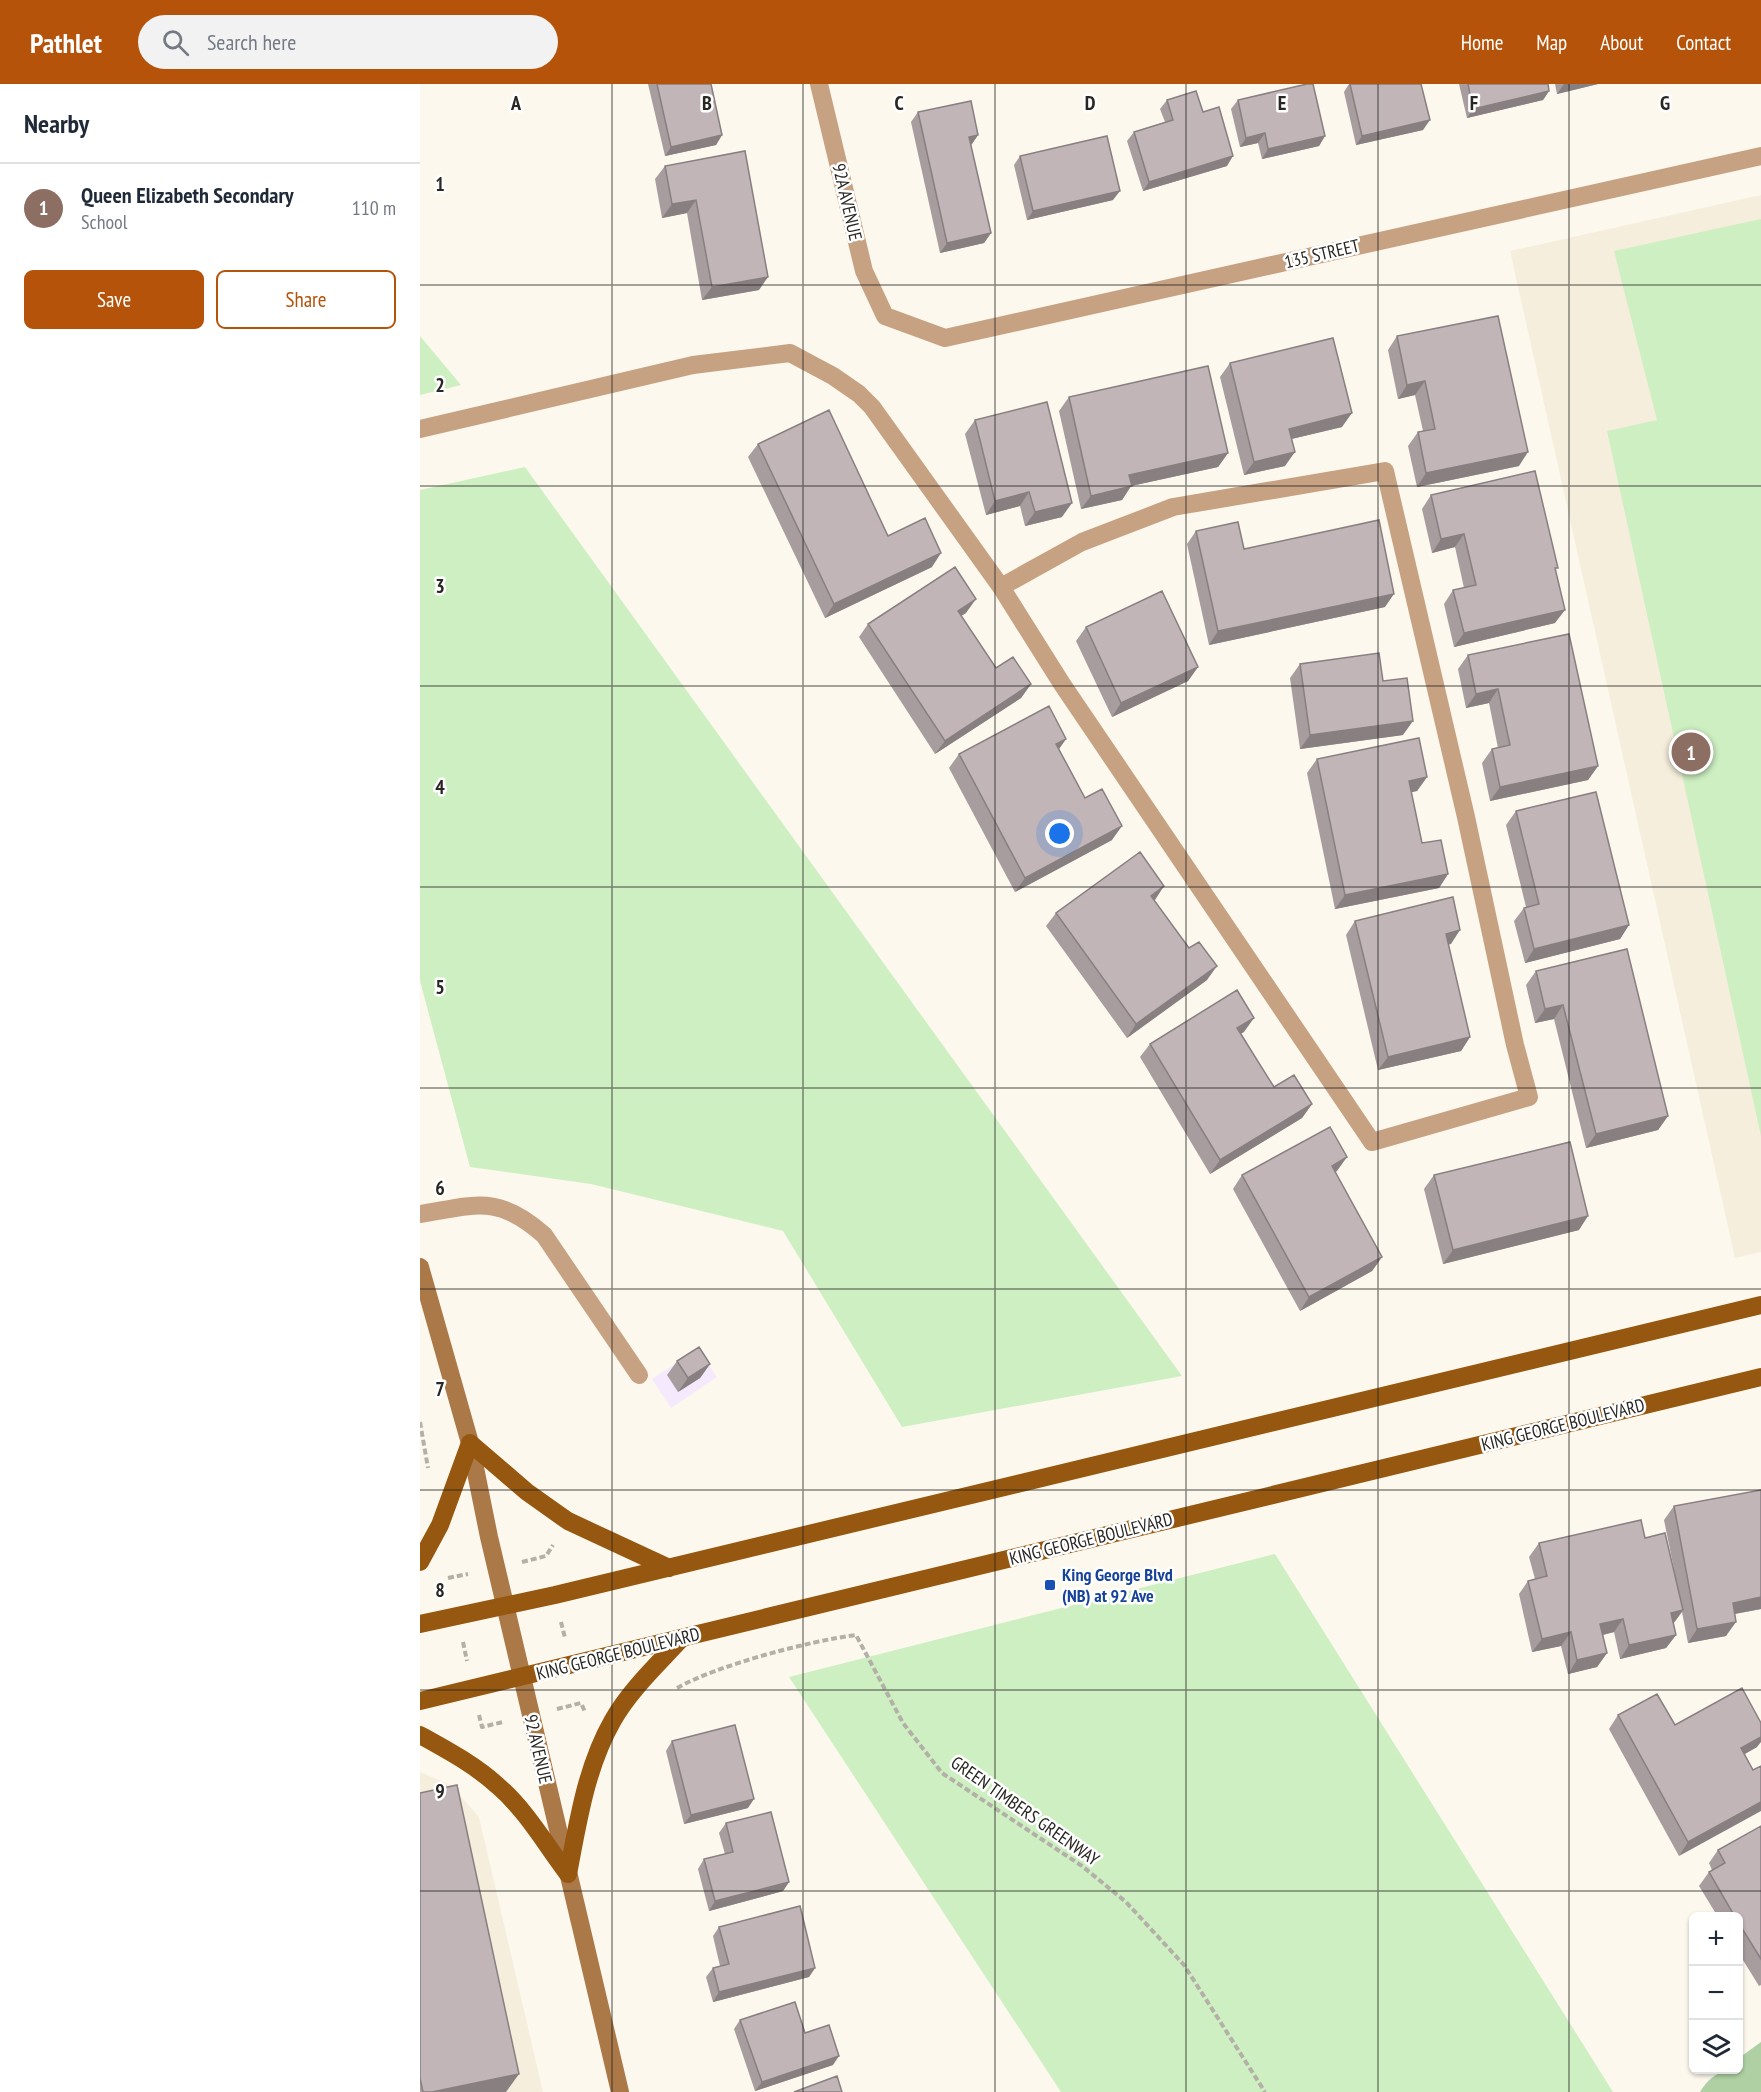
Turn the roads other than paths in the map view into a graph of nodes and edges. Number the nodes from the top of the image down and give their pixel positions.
1 (819, 84) edge
2 (1761, 156) edge
3 (885, 316) joint
4 (420, 429) edge
5 (1001, 587) junction
6 (420, 1214) edge
7 (420, 1267) edge
8 (1761, 1305) edge
9 (639, 1375) dead end
10 (1761, 1377) edge
11 (470, 1443) junction
12 (420, 1562) edge
13 (669, 1568) junction
14 (506, 1606) junction
15 (420, 1624) edge
16 (681, 1639) junction
17 (521, 1677) junction
18 (420, 1701) edge
19 (420, 1735) edge
20 (568, 1874) junction
21 (620, 2092) edge

1 - 3 street, 92A AVENUE
2 - 3 street, 135 STREET
4 - 5 street
5 - 5 street
6 - 9 street
7 - 11 main road, 92 AVENUE
8 - 13 main road
10 - 16 main road, KING GEORGE BOULEVARD
11 - 12 main road
11 - 13 main road
11 - 14 main road, 92 AVENUE
13 - 14 main road
14 - 15 main road
14 - 17 main road, 92 AVENUE
16 - 17 main road, KING GEORGE BOULEVARD
16 - 20 main road
17 - 18 main road, KING GEORGE BOULEVARD
17 - 20 main road, 92 AVENUE
19 - 20 main road
20 - 21 main road, 92 AVENUE

